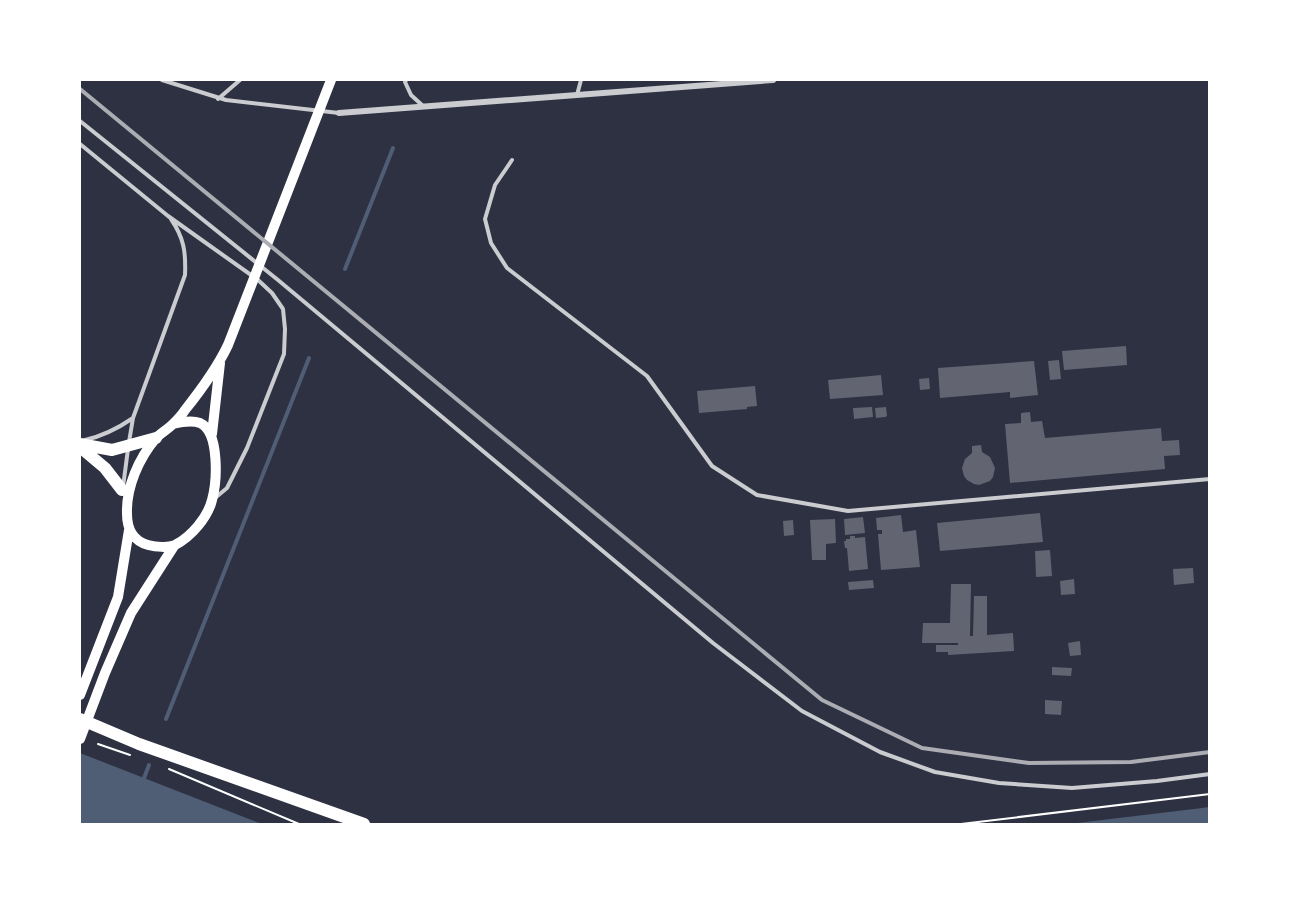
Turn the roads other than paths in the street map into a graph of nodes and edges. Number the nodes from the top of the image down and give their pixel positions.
1 (162, 80) edge
2 (240, 80) edge
3 (331, 80) edge
4 (406, 80) edge
5 (581, 80) edge
6 (773, 80) edge
7 (577, 95) junction
8 (218, 99) junction
9 (424, 107) junction
10 (339, 113) joint
11 (80, 122) edge
12 (80, 144) edge
13 (512, 160) dead end
14 (168, 216) junction
15 (220, 360) junction
16 (133, 418) junction
17 (173, 424) junction
18 (212, 434) junction
19 (156, 438) junction
20 (80, 444) edge
21 (129, 445) junction
22 (1209, 479) edge
23 (122, 490) junction
24 (212, 501) junction
25 (127, 512) junction
26 (129, 530) junction
27 (174, 546) junction
28 (80, 695) edge
29 (80, 719) edge
30 (80, 740) edge
31 (1209, 774) edge
32 (364, 825) edge

1 - 8 lane
2 - 8 lane
3 - 15 main road
4 - 9 lane
5 - 7 lane
6 - 7 street
7 - 9 street
8 - 10 lane
9 - 10 street
11 - 31 lane
12 - 14 lane
13 - 22 lane
14 - 16 lane
14 - 24 lane
15 - 17 main road
15 - 18 main road
16 - 20 lane
16 - 21 lane
17 - 18 main road
17 - 19 main road
18 - 24 main road
19 - 21 highway
19 - 25 main road
20 - 21 highway
20 - 23 highway
21 - 23 lane
23 - 25 lane
24 - 27 main road
25 - 26 main road
26 - 27 main road
26 - 28 main road
27 - 30 main road
29 - 32 highway

